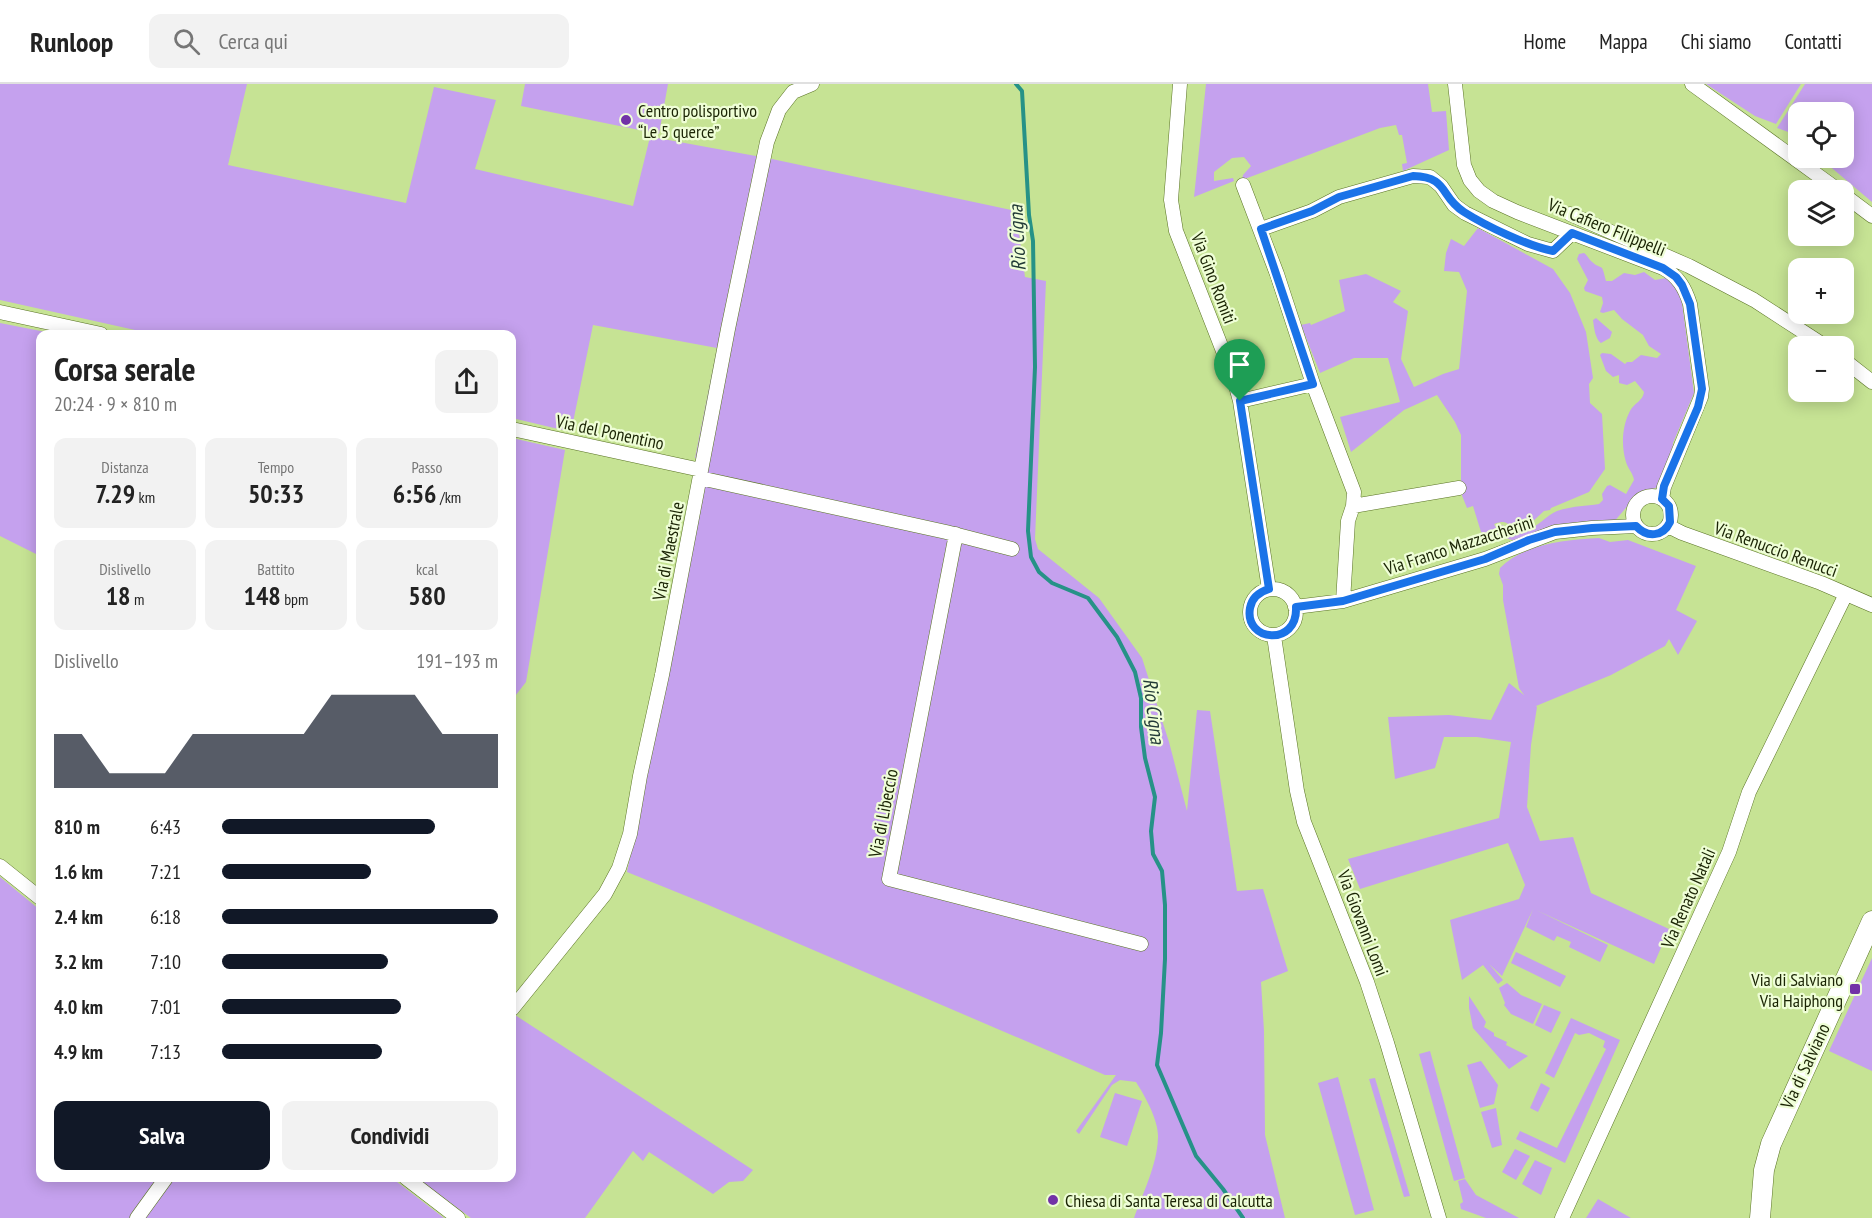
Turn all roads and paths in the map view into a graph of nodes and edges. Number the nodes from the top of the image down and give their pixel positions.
1 (812, 84) edge
2 (1180, 84) edge
3 (1455, 84) edge
4 (1692, 84) edge
5 (1824, 180) edge
6 (1243, 185) dead end
7 (1854, 202) edge
8 (1570, 214) dead end
9 (1872, 216) edge
10 (1261, 229) junction
11 (1572, 233) junction
12 (0, 312) edge
13 (83, 330) edge
14 (1810, 336) edge
15 (1854, 368) edge
16 (1872, 382) edge
17 (1313, 384) junction
18 (1240, 401) junction
19 (516, 430) edge
20 (701, 474) junction
21 (1459, 488) dead end
22 (1662, 499) junction
23 (1353, 506) junction
24 (1636, 526) junction
25 (1668, 526) junction
26 (956, 534) junction
27 (1012, 549) dead end
28 (1269, 589) junction
29 (1846, 594) junction
30 (1343, 601) junction
31 (1872, 605) edge
32 (1296, 607) junction
33 (1274, 636) junction
34 (0, 866) edge
35 (36, 895) edge
36 (1872, 921) edge
37 (1141, 944) dead end
38 (516, 1004) edge
39 (163, 1182) edge
40 (411, 1182) edge
41 (137, 1218) edge
42 (458, 1218) edge
43 (1439, 1218) edge
44 (1562, 1218) edge
45 (1760, 1218) edge

1 - 20 street, Via di Maestrale
2 - 18 street, Via Gino Romiti
3 - 11 street, Via Cafiero Filippelli
4 - 5 street
6 - 10 street
7 - 9 street
8 - 14 street
10 - 11 street
10 - 17 street
11 - 22 street, Via Cafiero Filippelli
12 - 13 street
15 - 16 street
17 - 18 street
17 - 23 street
18 - 28 street, Via Gino Romiti
19 - 20 street, Via del Ponentino
20 - 26 street
20 - 38 street, Via di Maestrale
21 - 23 street
22 - 24 street
22 - 25 street
23 - 30 street
24 - 25 street
24 - 30 street, Via Franco Mazzaccherini
25 - 29 street, Via Renuccio Renucci
26 - 27 street
26 - 37 street, Via di Libeccio
28 - 32 street
28 - 33 street
29 - 31 street, Via Renuccio Renucci
29 - 44 street, Via Renato Natali
30 - 32 street, Via Franco Mazzaccherini
32 - 33 street
33 - 43 street, Via Giovanni Lomi
34 - 35 street
36 - 45 street, Via di Salviano
39 - 41 street
40 - 42 street

